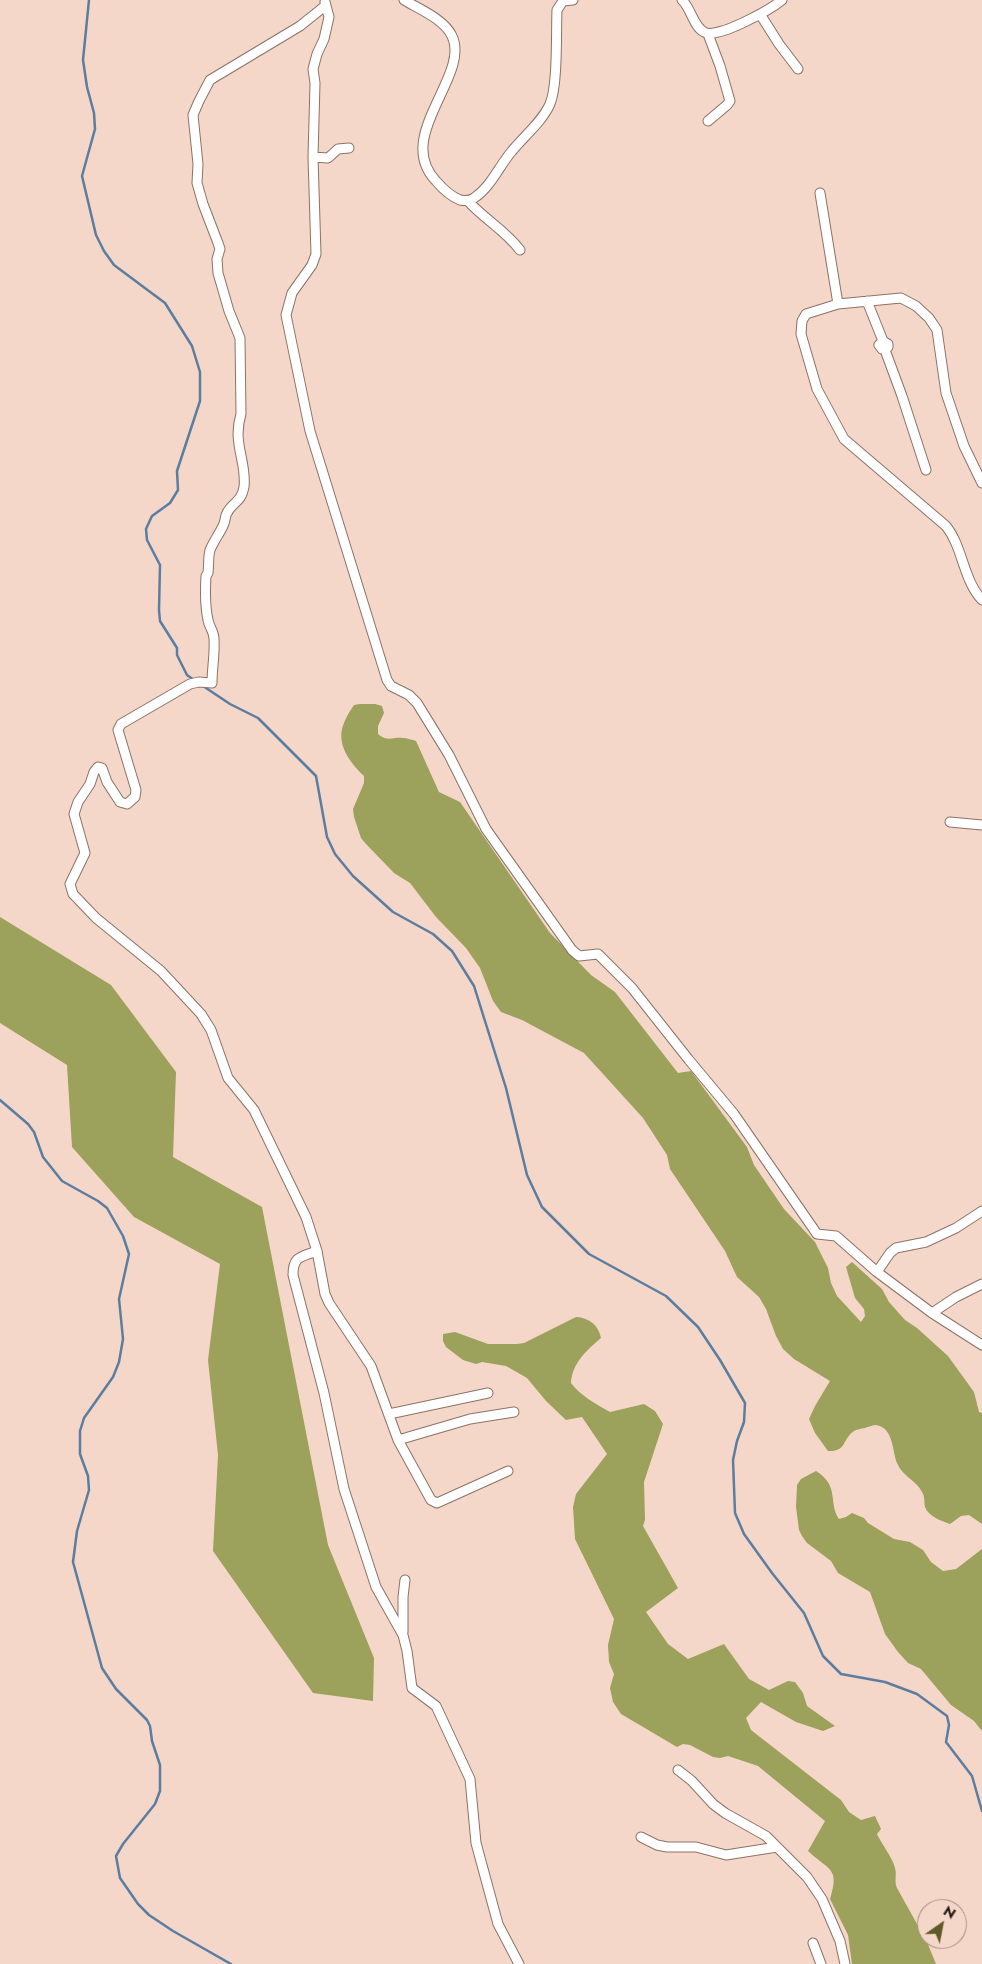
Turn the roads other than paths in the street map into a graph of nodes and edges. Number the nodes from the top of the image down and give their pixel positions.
1 (404, 0) edge
2 (573, 0) edge
3 (682, 0) edge
4 (782, 0) edge
5 (325, 3) edge
6 (760, 14) junction
7 (708, 34) junction
8 (798, 69) dead end
9 (708, 121) dead end
10 (349, 148) dead end
11 (313, 157) junction
12 (820, 193) dead end
13 (468, 201) junction
14 (520, 250) dead end
15 (868, 301) junction
16 (838, 304) junction
17 (926, 470) dead end
18 (982, 483) edge
19 (982, 600) edge
20 (950, 822) dead end
21 (982, 825) edge
22 (982, 1211) edge
23 (317, 1251) junction
24 (877, 1272) junction
25 (982, 1284) edge
26 (932, 1313) junction
27 (982, 1345) edge
28 (488, 1393) dead end
29 (514, 1412) dead end
30 (389, 1414) junction
31 (398, 1440) junction
32 (508, 1471) dead end
33 (405, 1580) dead end
34 (403, 1635) junction
35 (678, 1770) dead end
36 (641, 1837) dead end
37 (777, 1847) junction
38 (813, 1943) dead end
39 (519, 1964) edge
40 (821, 1964) edge
41 (845, 1964) edge

1 - 13 street
2 - 13 street
3 - 7 street
4 - 6 street
5 - 11 street
5 - 23 street
6 - 7 street
6 - 8 street
7 - 9 street
10 - 11 street
11 - 24 street
12 - 16 street
13 - 14 street
15 - 16 street
15 - 17 street
15 - 18 street
16 - 19 street
20 - 21 street
22 - 24 street
23 - 30 street
23 - 34 street
24 - 26 street
25 - 26 street
26 - 27 street
28 - 30 street
29 - 31 street
30 - 31 street
31 - 32 street
33 - 34 street
34 - 39 street
35 - 37 street
36 - 37 street
37 - 41 street
38 - 40 street

